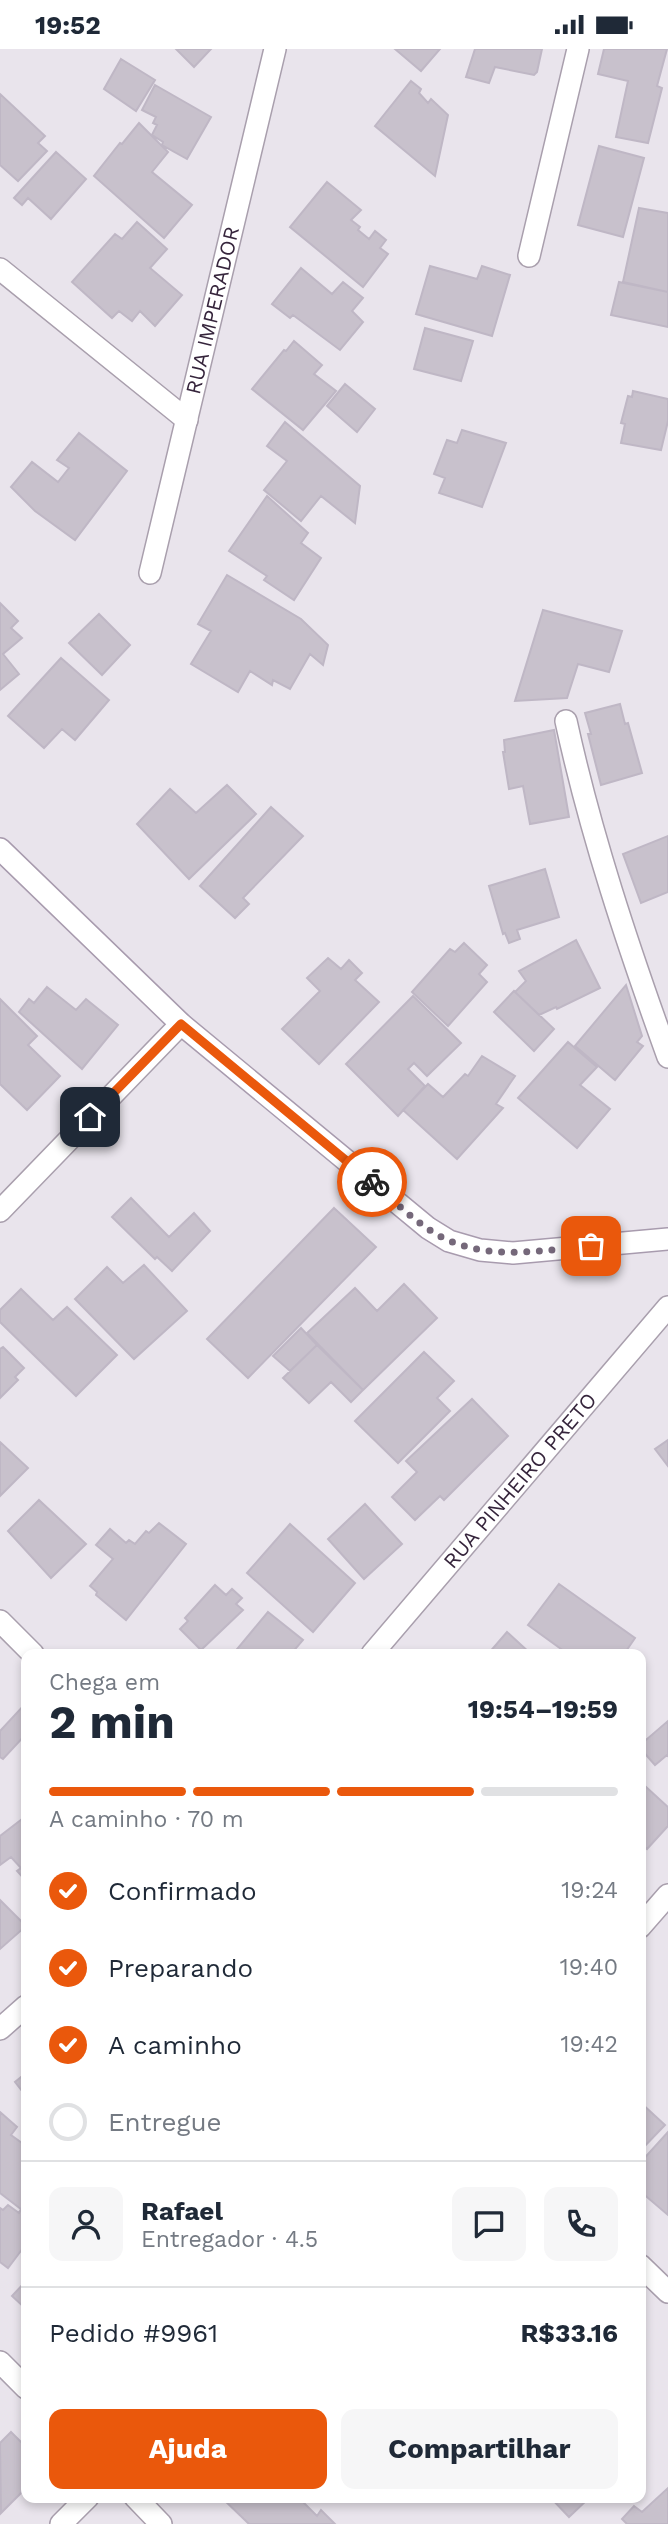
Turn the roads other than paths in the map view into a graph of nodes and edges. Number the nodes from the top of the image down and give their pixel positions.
1 (275, 49) edge
2 (578, 49) edge
3 (529, 256) dead end
4 (0, 269) edge
5 (187, 420) junction
6 (150, 573) dead end
7 (566, 720) dead end
8 (0, 849) edge
9 (181, 1024) junction
10 (668, 1057) edge
11 (0, 1210) edge
12 (668, 1239) edge
13 (668, 1307) edge
14 (0, 1621) edge
15 (28, 1649) edge
16 (376, 1649) edge
17 (668, 1895) edge
18 (646, 1920) edge
19 (21, 2010) edge
20 (0, 2029) edge
21 (646, 2271) edge
22 (668, 2292) edge
23 (0, 2362) edge
24 (21, 2383) edge
25 (82, 2503) edge
26 (141, 2503) edge
27 (61, 2524) edge
28 (161, 2524) edge

1 - 5 street, RUA IMPERADOR
2 - 3 street
4 - 5 street
5 - 6 street, RUA IMPERADOR
7 - 10 street
8 - 9 street
9 - 11 street
9 - 12 street
13 - 16 street, RUA PINHEIRO PRETO
14 - 15 street
17 - 18 street
19 - 20 street
21 - 22 street
23 - 24 street
25 - 27 street
26 - 28 street

